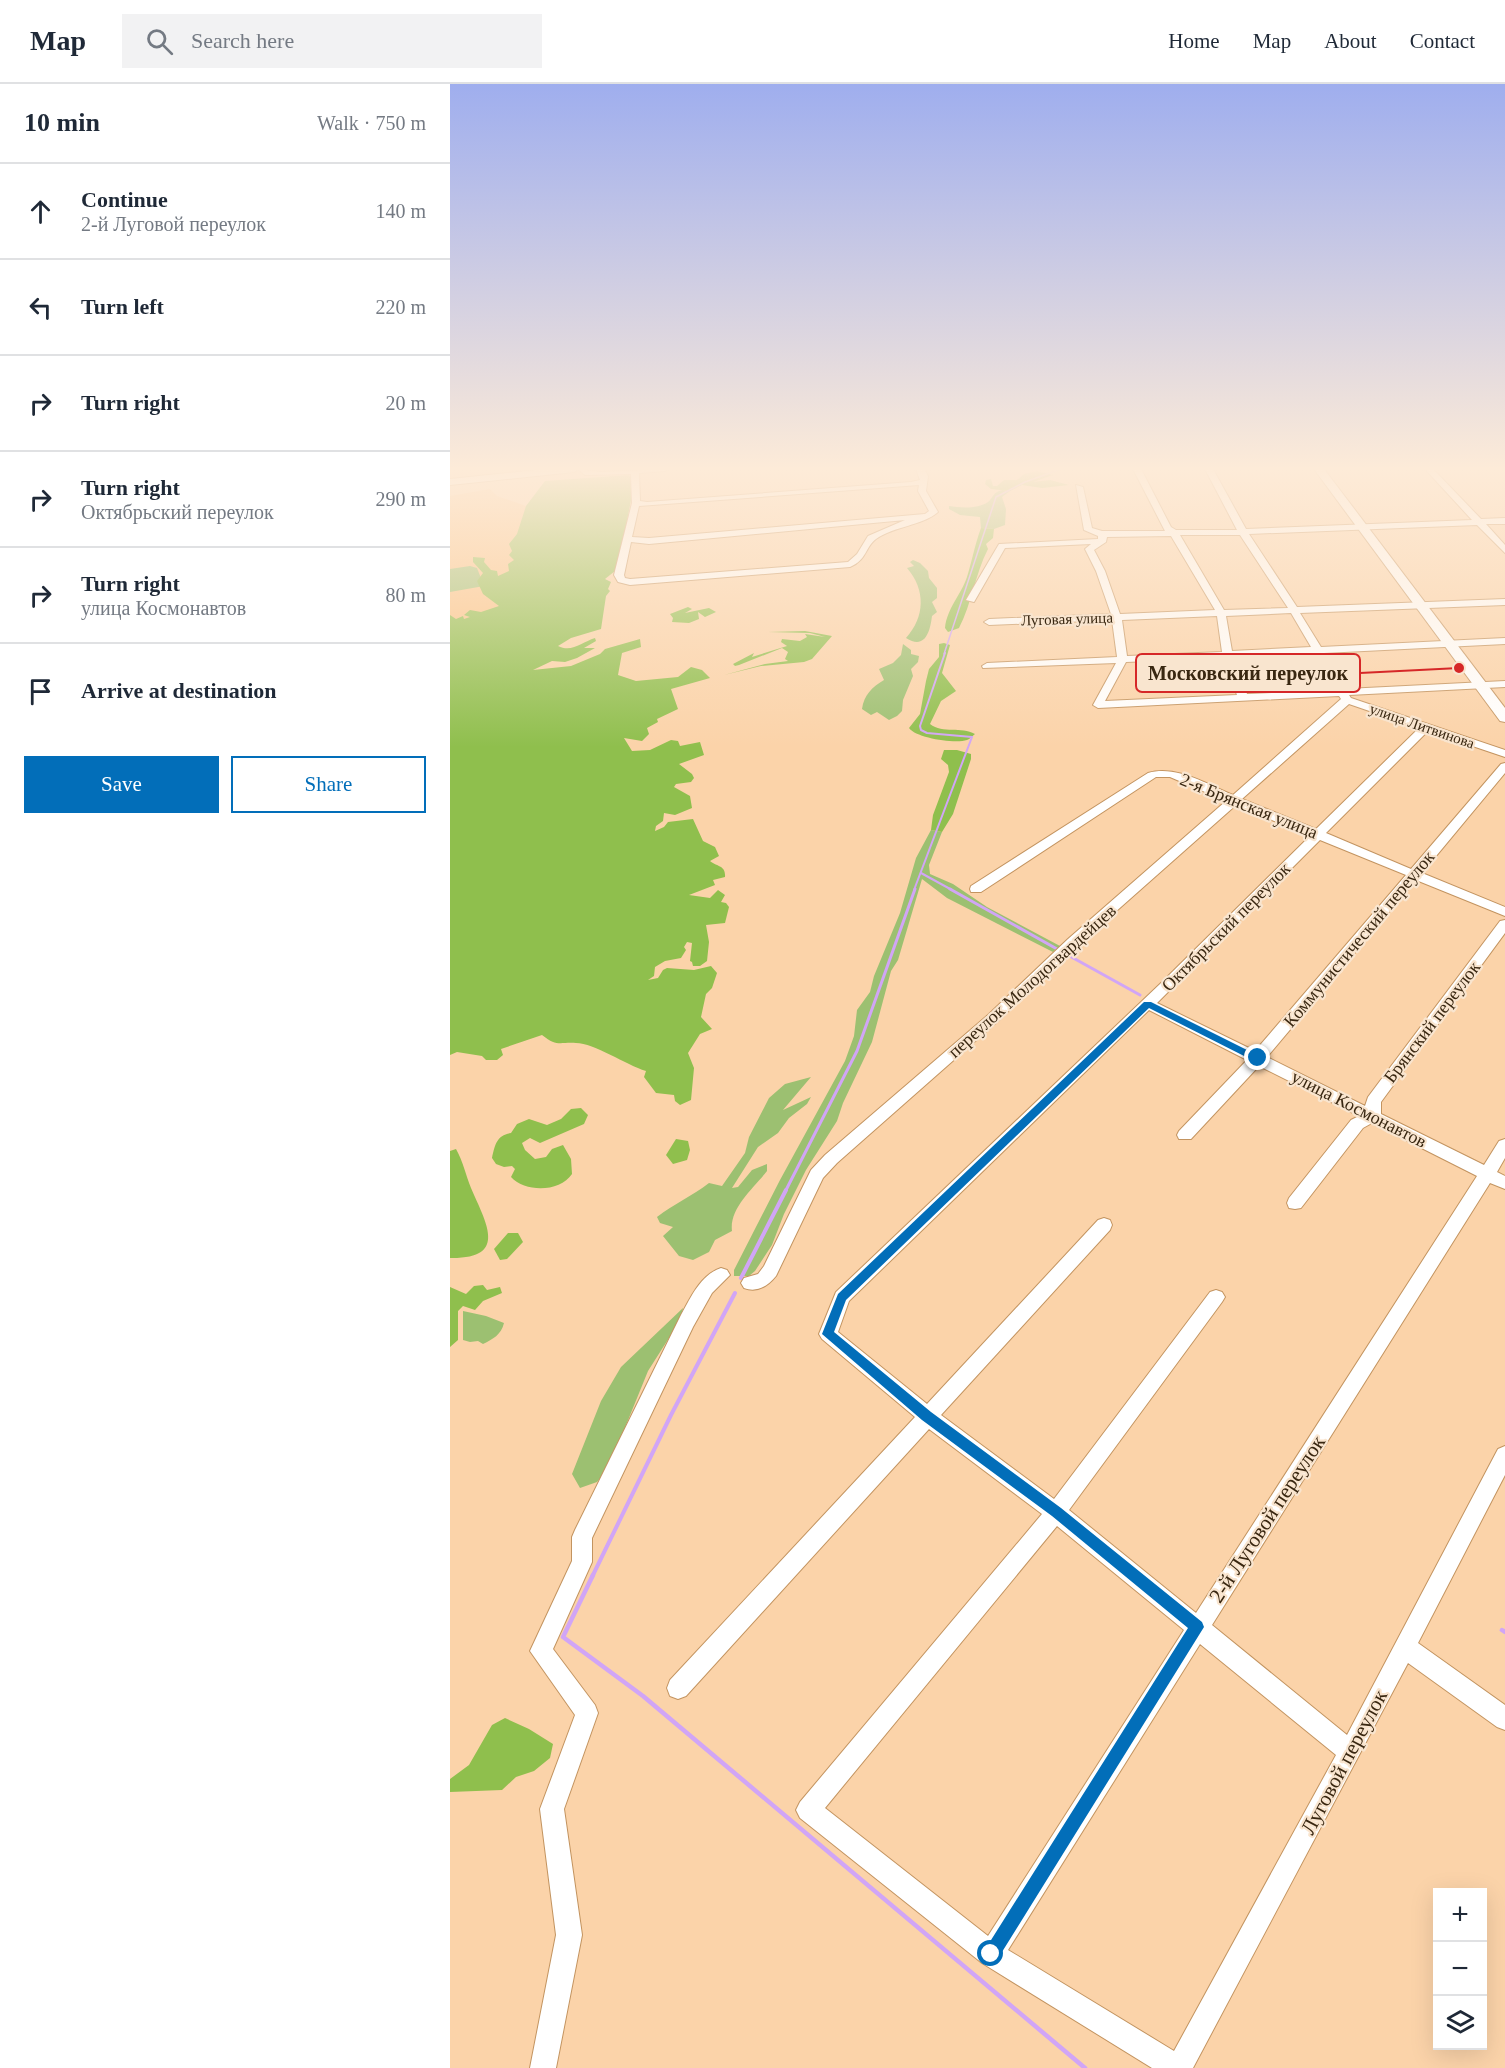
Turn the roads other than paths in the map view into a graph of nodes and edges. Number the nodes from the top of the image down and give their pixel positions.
1 (622, 562) edge
2 (852, 562) edge
3 (993, 562) edge
4 (1098, 562) edge
5 (1191, 562) edge
6 (1262, 562) edge
7 (1391, 562) edge
8 (971, 600) dead end
9 (1505, 602) edge
10 (1423, 605) junction
11 (1294, 610) junction
12 (1221, 613) junction
13 (1117, 618) junction
14 (989, 621) dead end
15 (1505, 641) edge
16 (1452, 644) junction
17 (1318, 650) junction
18 (1227, 654) junction
19 (1123, 658) junction
20 (987, 666) dead end
21 (1505, 684) edge
22 (1482, 685) junction
23 (1345, 696) junction
24 (1243, 698) junction
25 (1505, 718) edge
26 (1425, 728) junction
27 (1505, 754) edge
28 (1505, 766) edge
29 (1234, 800) junction
30 (1319, 835) junction
31 (1413, 873) junction
32 (976, 889) dead end
33 (1505, 912) edge
34 (1505, 924) edge
35 (1148, 1004) junction
36 (1258, 1058) junction
37 (1373, 1116) junction
38 (1185, 1135) dead end
39 (1505, 1145) edge
40 (1496, 1179) edge
41 (1295, 1203) dead end
42 (1104, 1225) dead end
43 (720, 1275) dead end
44 (750, 1283) dead end
45 (1216, 1297) dead end
46 (927, 1416) junction
47 (1505, 1455) edge
48 (1056, 1512) junction
49 (1197, 1627) junction
50 (1405, 1647) junction
51 (678, 1688) dead end
52 (1505, 1719) edge
53 (1350, 1752) junction
54 (991, 1954) junction
55 (543, 2068) edge
56 (1178, 2068) edge

1 - 2 street
3 - 8 street
4 - 13 street
5 - 12 street
6 - 11 street
7 - 10 main road
9 - 10 street, Луговая улица
10 - 11 street, Луговая улица
10 - 16 main road
11 - 12 street, Луговая улица
11 - 17 street
12 - 13 street, Луговая улица
12 - 18 street
13 - 14 street, Луговая улица
13 - 19 street
15 - 16 street
16 - 17 street
16 - 22 main road
17 - 18 street
17 - 23 street
18 - 19 street
18 - 24 street
19 - 20 street
19 - 24 street
21 - 22 street
22 - 23 street
22 - 25 main road
23 - 24 street
23 - 26 street, улица Литвинова
23 - 29 street, переулок Молодогвардейцев
26 - 27 street, улица Литвинова
26 - 30 street, Октябрьский переулок
28 - 31 street, Коммунистический переулок
29 - 30 street, 2-я Брянская улица
29 - 32 street, 2-я Брянская улица
29 - 44 street, переулок Молодогвардейцев
30 - 31 street, 2-я Брянская улица
30 - 35 street, Октябрьский переулок
31 - 33 street, 2-я Брянская улица
31 - 36 street, Коммунистический переулок
34 - 37 street, Брянский переулок
35 - 36 street, улица Космонавтов
35 - 46 street, Октябрьский переулок
36 - 37 street, улица Космонавтов
36 - 38 street, Коммунистический переулок
37 - 40 street, улица Космонавтов
37 - 41 street
39 - 40 street, 2-й Луговой переулок
40 - 49 street, 2-й Луговой переулок
42 - 46 street
43 - 55 street
45 - 48 street
46 - 48 street
46 - 51 street
47 - 50 street, Луговой переулок
48 - 49 street
48 - 54 street
49 - 53 street
49 - 54 street, 2-й Луговой переулок
50 - 52 street
50 - 53 street, Луговой переулок
53 - 56 street, Луговой переулок
54 - 56 street

